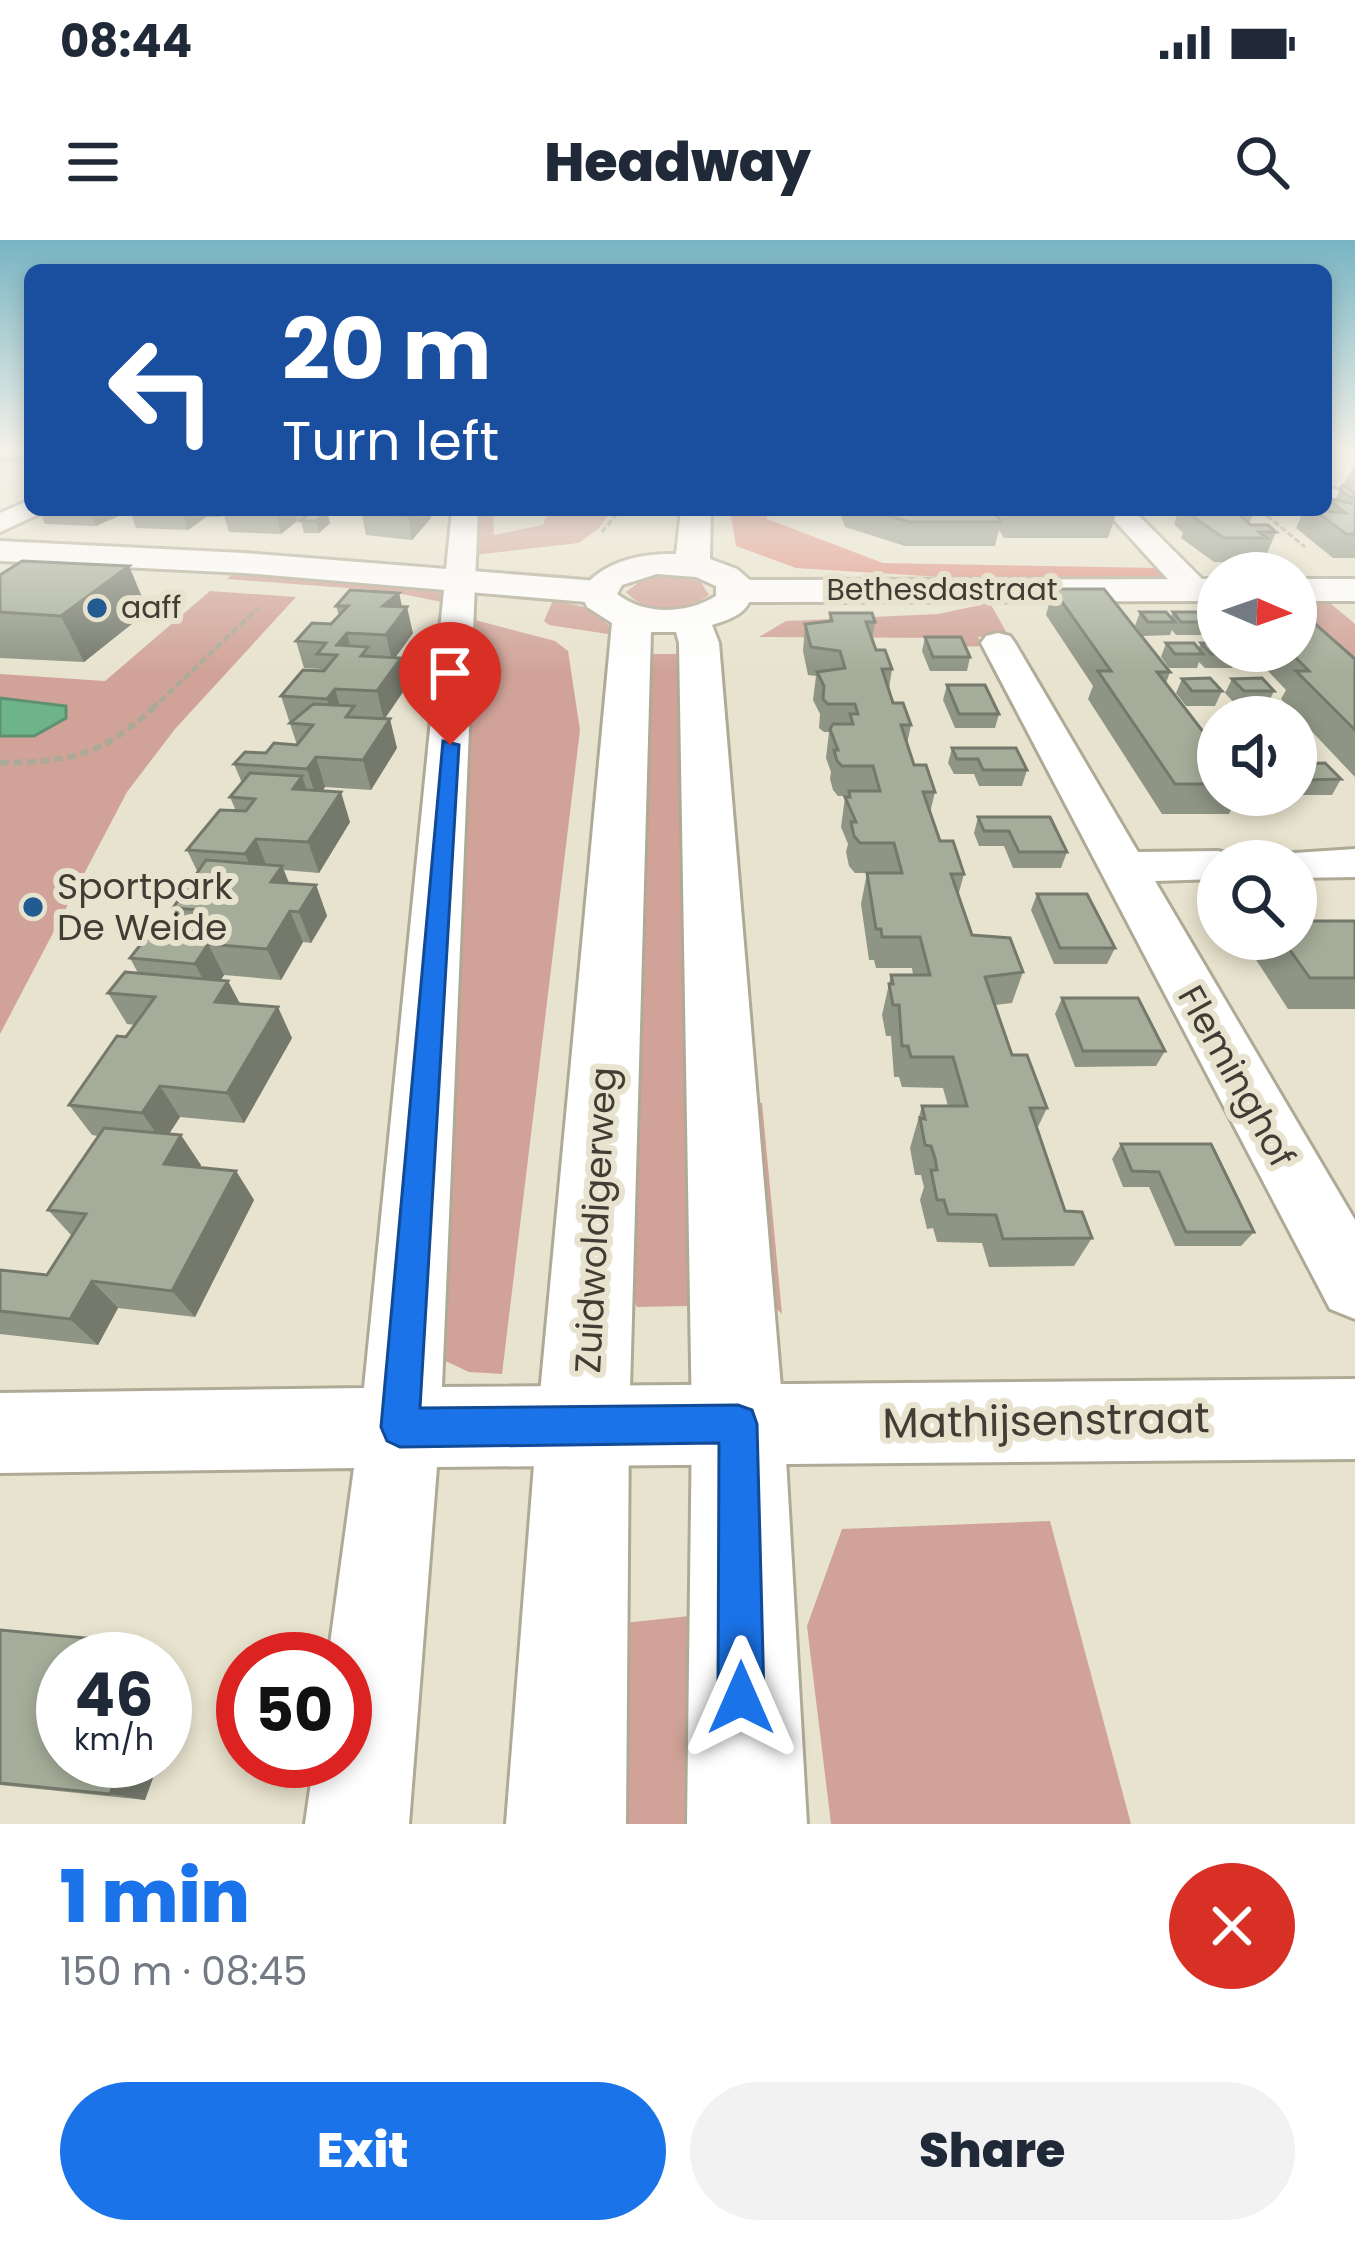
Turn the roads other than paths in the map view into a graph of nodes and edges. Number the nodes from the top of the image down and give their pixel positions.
1 (465, 525) edge
2 (690, 525) edge
3 (1126, 525) edge
4 (637, 529) dead end
5 (0, 551) edge
6 (463, 580) junction
7 (1197, 583) edge
8 (1197, 590) edge
9 (1317, 590) edge
10 (1355, 590) edge
11 (665, 592) junction
12 (998, 643) dead end
13 (1355, 863) edge
14 (1317, 864) edge
15 (1197, 865) edge
16 (1119, 866) junction
17 (1355, 1286) edge
18 (1355, 1419) edge
19 (738, 1424) junction
20 (583, 1426) junction
21 (400, 1427) junction
22 (0, 1433) edge
23 (357, 1824) edge
24 (566, 1824) edge
25 (747, 1824) edge

1 - 6 street
2 - 11 main road, Zuidwoldigerweg
3 - 7 street
4 - 11 main road, Zuidwoldigerweg
5 - 6 main road, Bethesdastraat
6 - 11 main road, Bethesdastraat
6 - 21 street
8 - 11 main road, Bethesdastraat
9 - 10 main road
11 - 19 main road, Zuidwoldigerweg
11 - 20 main road, Zuidwoldigerweg
12 - 16 street, Fleminghof
13 - 14 street
15 - 16 street
16 - 17 street, Fleminghof
18 - 19 street, Mathijsenstraat
19 - 20 street, Mathijsenstraat
19 - 25 main road, Zuidwoldigerweg
20 - 21 street, Mathijsenstraat
20 - 24 main road, Zuidwoldigerweg
21 - 22 street
21 - 23 street

